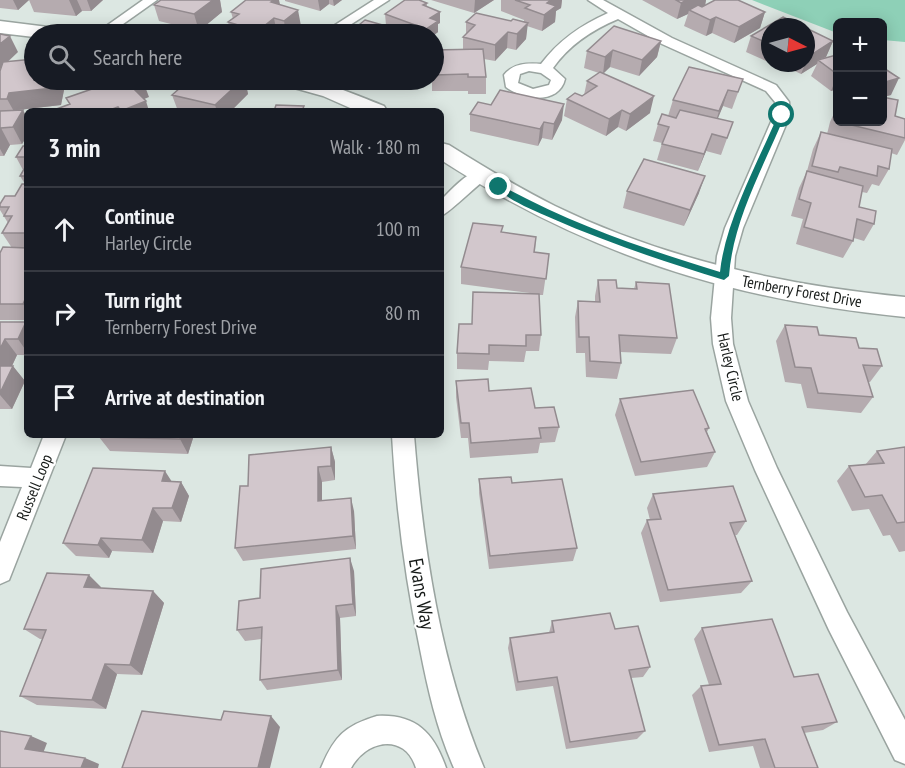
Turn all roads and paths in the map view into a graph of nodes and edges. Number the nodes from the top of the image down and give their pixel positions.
1 (151, 0) edge
2 (383, 0) edge
3 (594, 0) edge
4 (618, 14) junction
5 (116, 24) edge
6 (344, 24) edge
7 (0, 27) edge
8 (24, 30) edge
9 (545, 69) dead end
10 (323, 90) edge
11 (369, 108) edge
12 (444, 152) edge
13 (480, 175) junction
14 (444, 207) edge
15 (724, 276) junction
16 (905, 306) edge
17 (54, 438) edge
18 (403, 438) edge
19 (0, 476) edge
20 (38, 478) junction
21 (0, 572) edge
22 (905, 750) edge
23 (464, 759) edge
24 (431, 765) edge
25 (336, 768) edge

1 - 5 street
2 - 6 street
3 - 4 street, Harley Circle
4 - 9 street
4 - 15 street, Harley Circle
7 - 8 street
10 - 11 street
12 - 13 street, Ternberry Forest Drive
13 - 14 street
13 - 15 street, Ternberry Forest Drive
15 - 16 street, Ternberry Forest Drive
15 - 22 street, Harley Circle
17 - 20 street, Russell Loop
18 - 23 street, Evans Way
19 - 20 street
20 - 21 street, Russell Loop
23 - 24 street, Evans Way
24 - 25 street, Evans Way

